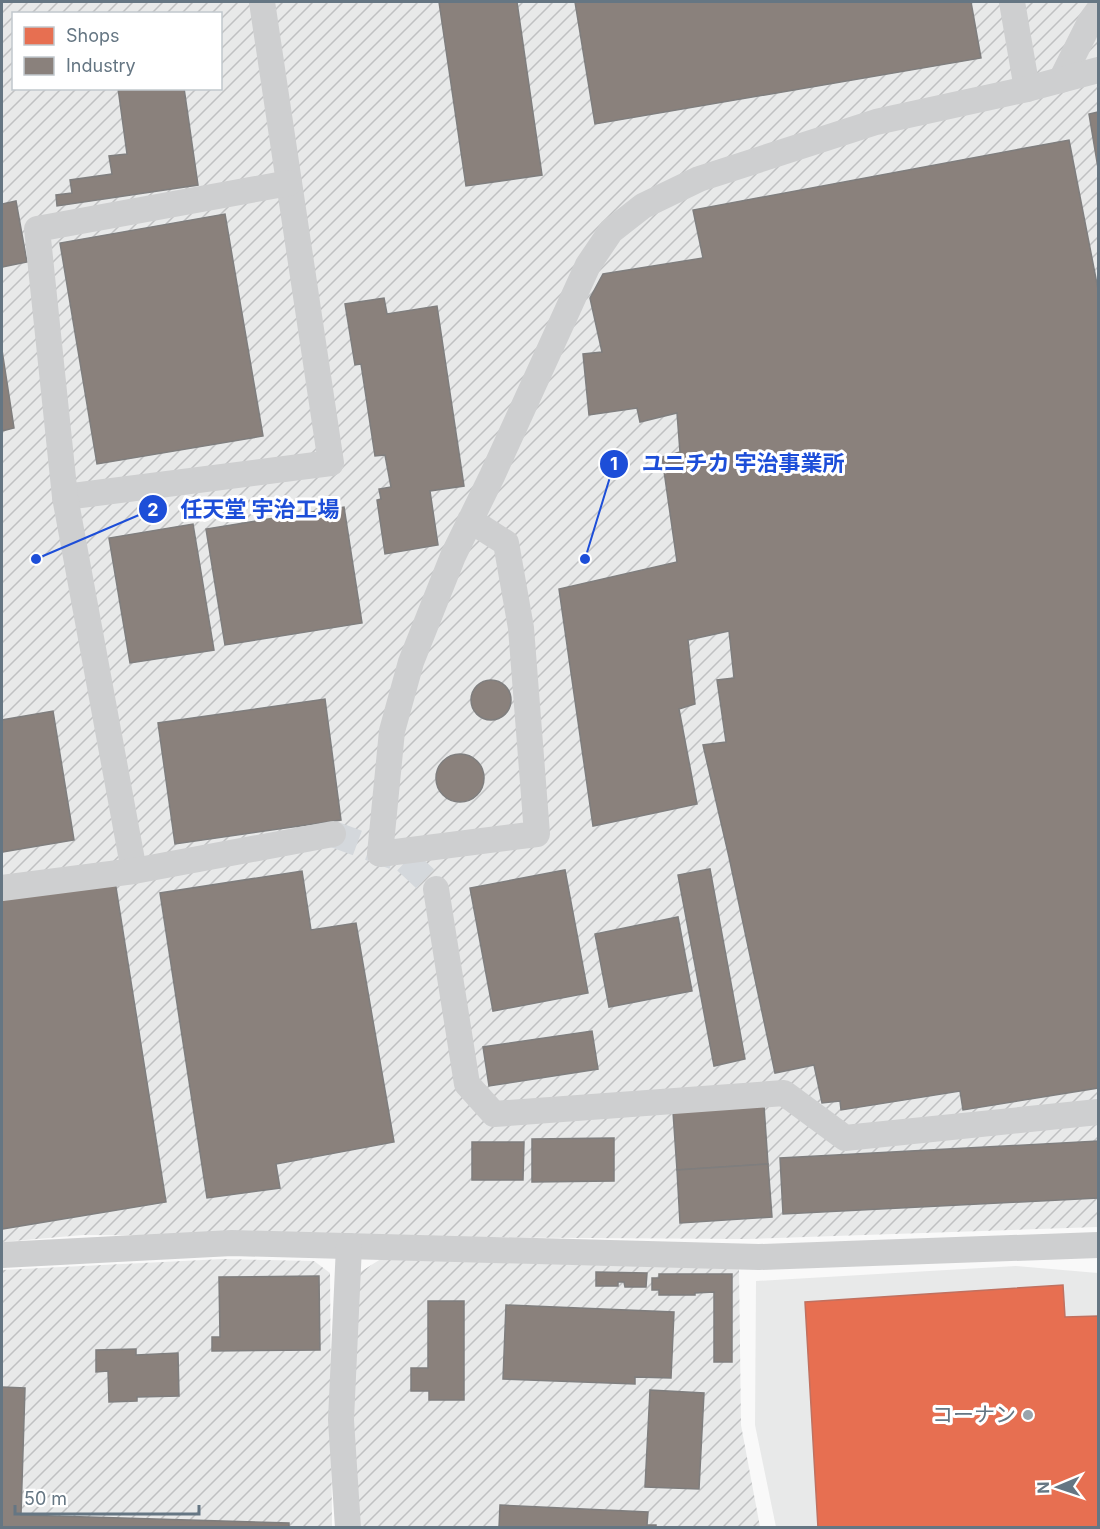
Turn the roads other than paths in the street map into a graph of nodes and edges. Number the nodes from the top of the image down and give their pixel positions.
1 (262, 2) edge
2 (1012, 2) edge
3 (1098, 12) edge
4 (1098, 70) edge
5 (1061, 80) junction
6 (1027, 89) junction
7 (290, 183) junction
8 (65, 497) junction
9 (470, 520) junction
10 (333, 834) tunnel mouth
11 (134, 871) junction
12 (2, 888) edge
13 (436, 889) tunnel mouth
14 (1098, 1112) edge
15 (1098, 1245) edge
16 (349, 1246) junction
17 (2, 1255) edge
18 (348, 1527) edge

1 - 7 street
2 - 6 street
3 - 5 street
4 - 5 street
5 - 6 street
6 - 9 street
7 - 8 street
7 - 8 street
8 - 11 street
9 - 9 street
10 - 11 street
11 - 12 street
13 - 14 street
15 - 16 street
16 - 17 street
16 - 18 street

